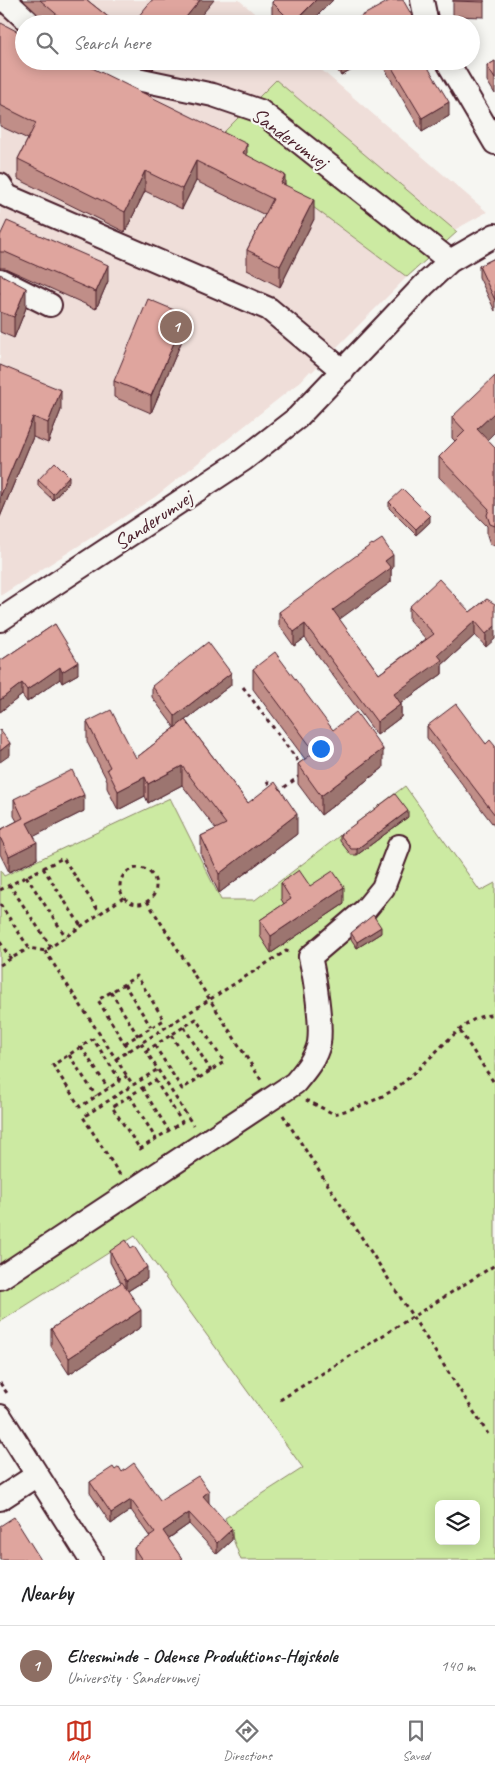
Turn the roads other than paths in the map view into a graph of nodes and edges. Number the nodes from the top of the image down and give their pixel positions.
1 (5, 0) edge
2 (422, 0) edge
3 (21, 15) edge
4 (425, 15) edge
5 (94, 70) edge
6 (452, 70) edge
7 (495, 143) edge
8 (0, 186) edge
9 (495, 235) edge
10 (450, 261) junction
11 (0, 280) edge
12 (50, 305) dead end
13 (343, 371) junction
14 (0, 620) edge
15 (399, 846) dead end
16 (0, 1278) edge
17 (0, 1416) edge
18 (37, 1475) junction
19 (0, 1499) edge
20 (91, 1560) edge

1 - 3 street
2 - 4 street
5 - 10 street, Sanderumvej
6 - 7 street
8 - 13 street
9 - 10 street, Sanderumvej
10 - 13 street, Sanderumvej
11 - 12 street
13 - 14 street, Sanderumvej
15 - 16 street
17 - 18 street
18 - 19 street
18 - 20 street

